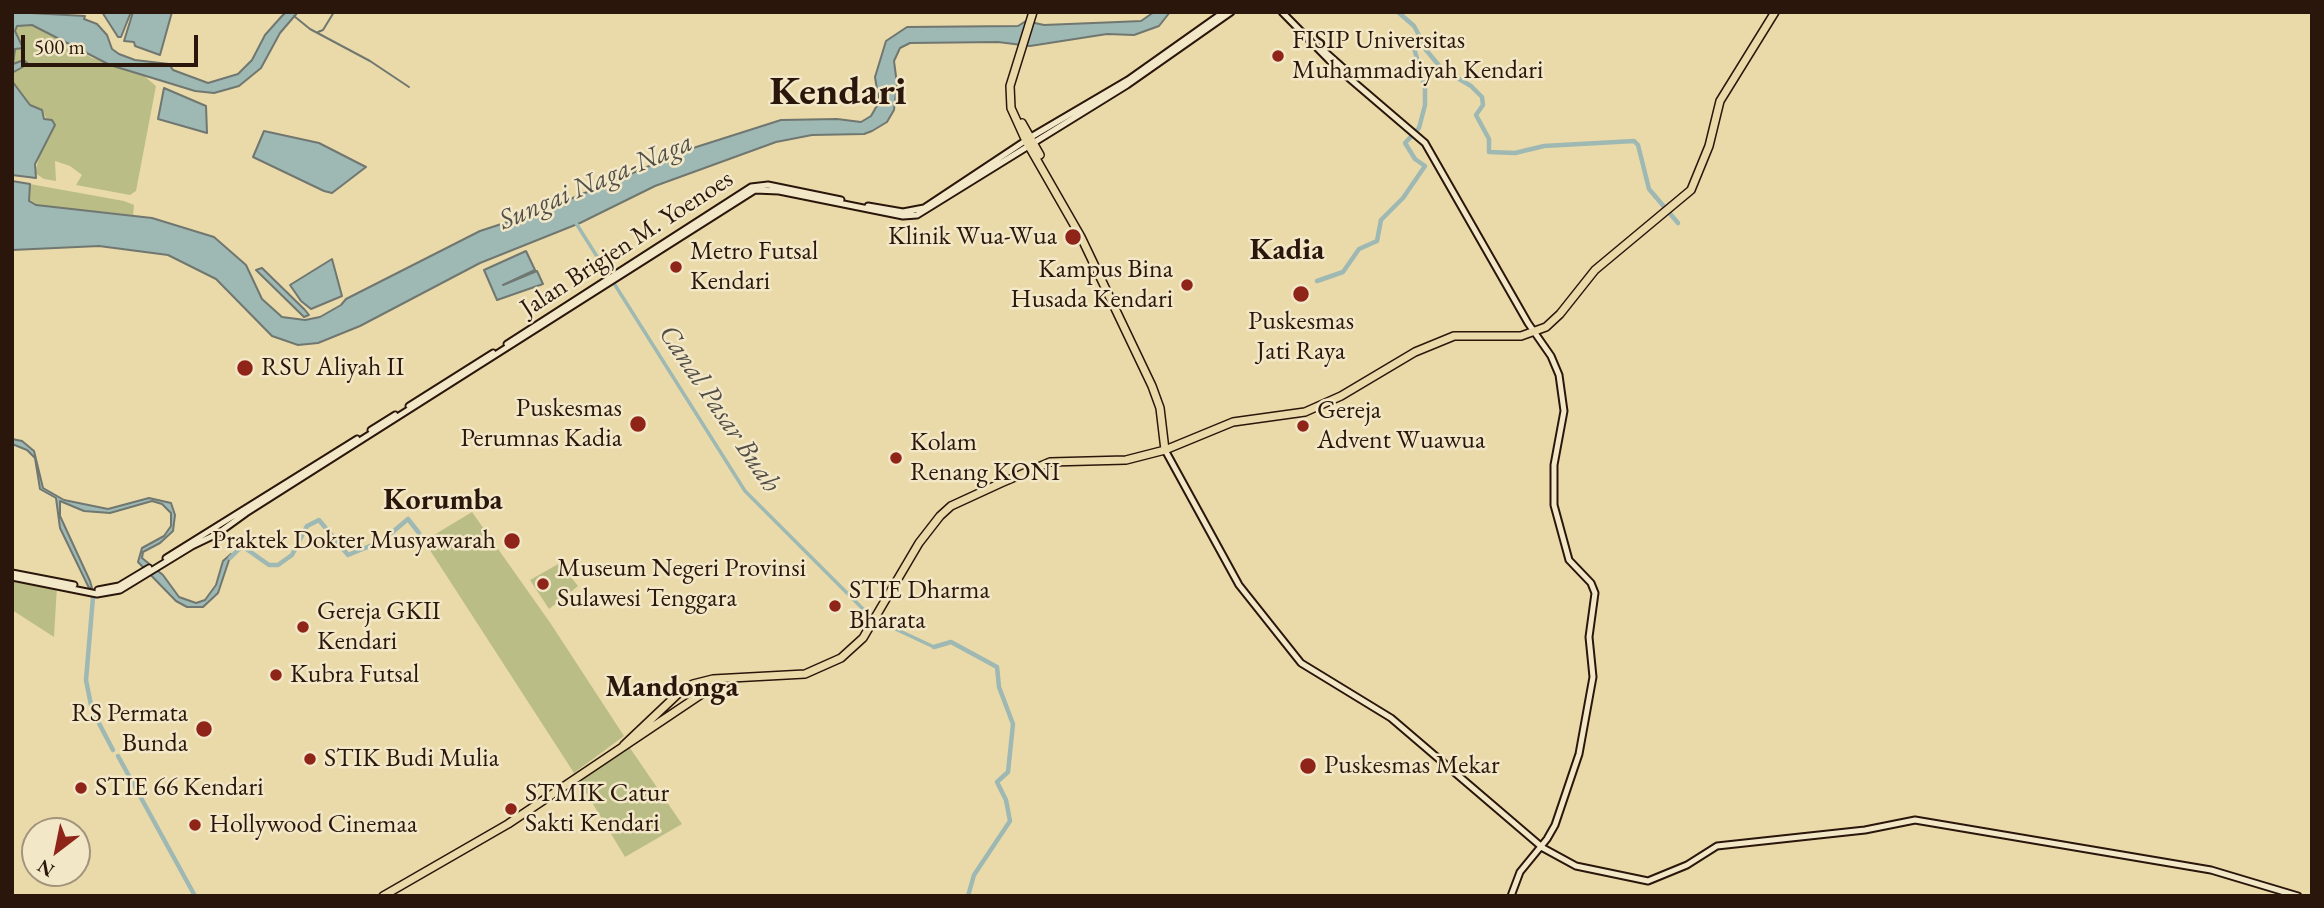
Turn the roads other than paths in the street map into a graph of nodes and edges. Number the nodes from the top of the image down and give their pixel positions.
1 (1224, 12) edge
2 (1231, 12) edge
3 (1284, 12) edge
4 (1773, 12) edge
5 (1034, 16) edge
6 (1030, 142) junction
7 (1534, 331) junction
8 (1166, 448) junction
9 (12, 575) edge
10 (716, 682) junction
11 (622, 747) junction
12 (1543, 846) junction
13 (383, 896) edge
14 (1513, 896) edge
15 (2298, 896) edge

1 - 6 main road
2 - 6 main road
3 - 7 main road
4 - 7 highway
5 - 6 highway
6 - 8 highway
6 - 9 main road, Jalan Brigjen M. Yoenoes
7 - 8 highway
7 - 12 main road
8 - 10 highway
8 - 12 main road
10 - 11 highway
10 - 11 highway
11 - 13 highway
12 - 14 main road
12 - 15 main road

